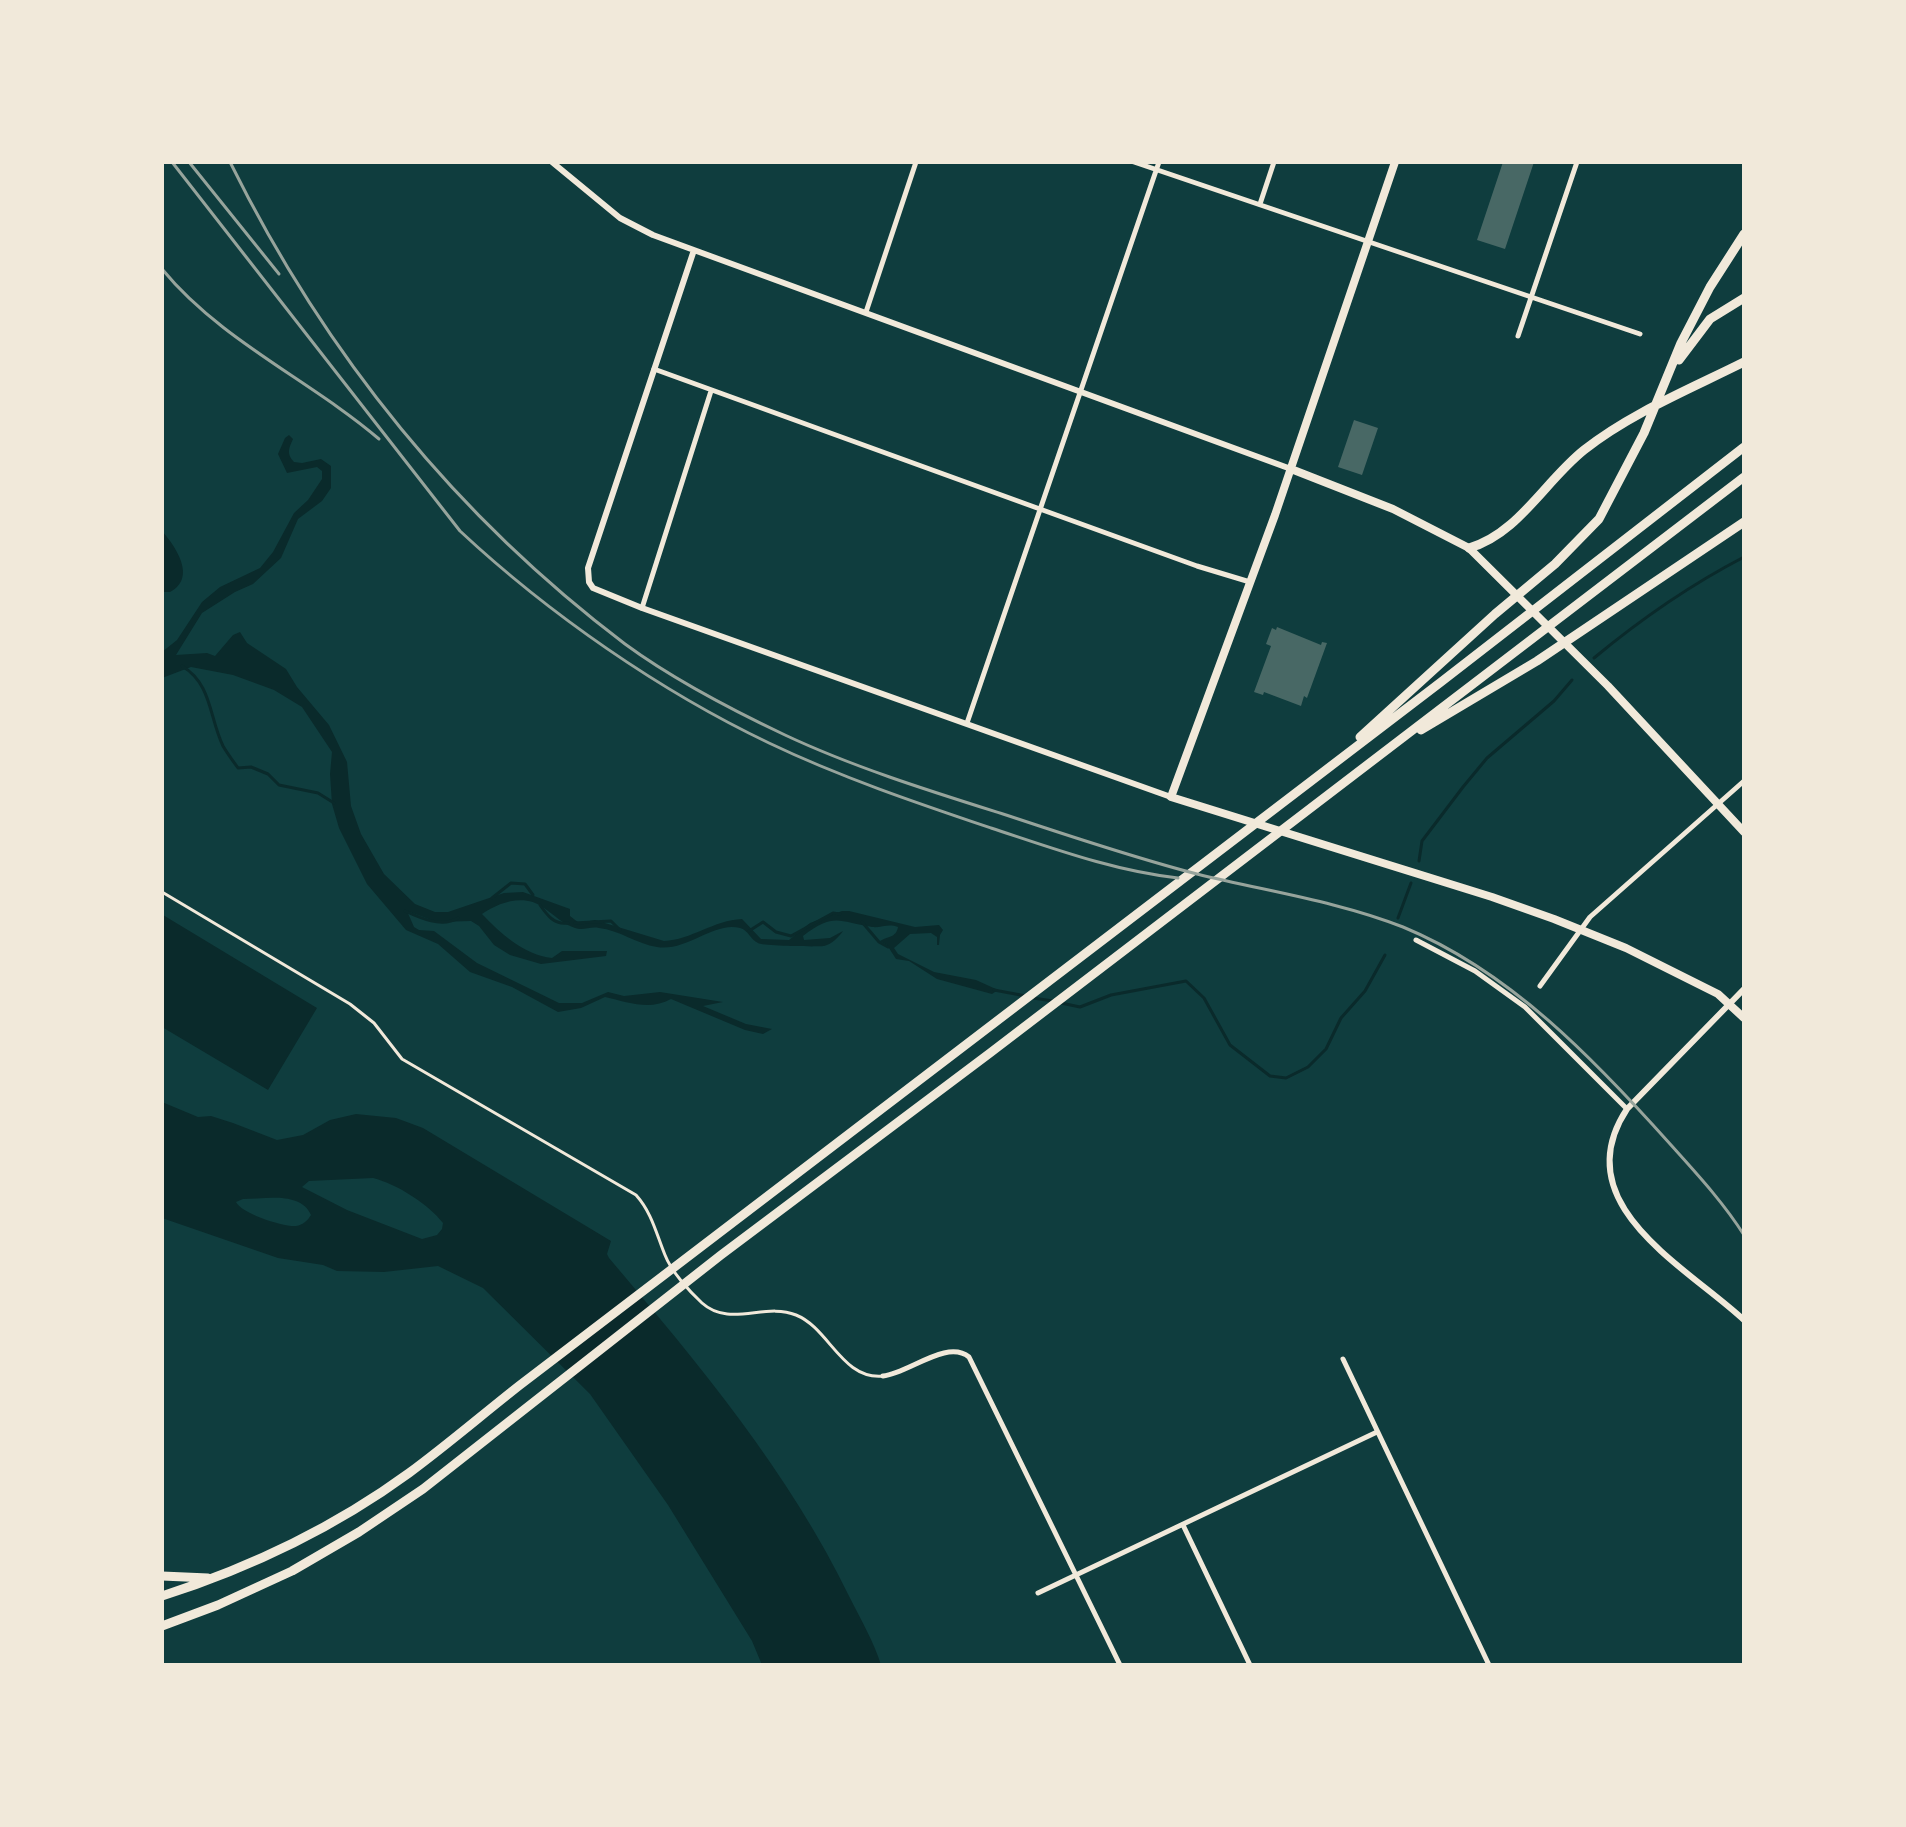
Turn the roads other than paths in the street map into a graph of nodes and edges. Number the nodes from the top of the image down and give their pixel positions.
1 (552, 162) edge
2 (916, 162) edge
3 (1134, 162) edge
4 (1159, 162) edge
5 (1274, 162) edge
6 (1395, 162) edge
7 (1577, 162) edge
8 (1156, 170) junction
9 (1260, 204) junction
10 (1744, 234) edge
11 (1369, 242) junction
12 (694, 250) junction
13 (1532, 296) junction
14 (1744, 298) edge
15 (866, 312) junction
16 (1640, 334) dead end
17 (1518, 336) dead end
18 (1744, 362) edge
19 (654, 369) junction
20 (1667, 381) junction
21 (711, 391) junction
22 (1081, 391) junction
23 (1744, 447) edge
24 (1291, 469) junction
25 (1744, 477) edge
26 (1040, 509) junction
27 (1744, 516) edge
28 (1744, 522) edge
29 (1469, 548) junction
30 (1701, 550) junction
31 (1251, 583) junction
32 (642, 608) junction
33 (967, 723) junction
34 (1384, 753) junction
35 (1315, 778) junction
36 (1744, 781) edge
37 (1171, 797) junction
38 (1717, 804) junction
39 (1744, 832) edge
40 (162, 892) edge
41 (1580, 929) junction
42 (1416, 940) dead end
43 (1540, 986) dead end
44 (1744, 989) edge
45 (1730, 1004) junction
46 (1744, 1018) edge
47 (1627, 1109) junction
48 (1744, 1320) edge
49 (1343, 1359) dead end
50 (883, 1376) joint
51 (1377, 1432) junction
52 (1183, 1525) junction
53 (162, 1576) edge
54 (1076, 1576) junction
55 (212, 1578) junction
56 (1038, 1593) dead end
57 (162, 1596) edge
58 (162, 1626) edge
59 (1120, 1665) edge
60 (1250, 1665) edge
61 (1489, 1665) edge

1 - 12 street
2 - 15 street
3 - 8 street
4 - 8 street
5 - 9 street
6 - 11 main road
7 - 13 street
8 - 9 street
8 - 22 street
9 - 11 street
10 - 20 highway
11 - 13 street
11 - 24 main road
12 - 15 street
12 - 19 street
13 - 16 street
13 - 17 street
14 - 20 highway
15 - 22 street
18 - 29 highway
19 - 21 street
19 - 32 street
20 - 35 highway
21 - 26 street
21 - 32 street
22 - 24 street
22 - 26 street
23 - 35 highway
24 - 29 main road
24 - 31 main road
25 - 34 highway
26 - 31 street
26 - 33 street
27 - 30 highway
28 - 30 highway
29 - 38 main road
30 - 34 highway
31 - 37 main road
32 - 33 street
33 - 37 street
34 - 58 highway
35 - 55 highway
36 - 38 street
37 - 41 main road
38 - 39 main road
38 - 41 street
40 - 50 lane
41 - 43 street
41 - 45 main road
42 - 47 street
44 - 45 street
45 - 46 main road
45 - 47 street
47 - 48 street
49 - 51 street
50 - 54 street
51 - 52 street
51 - 61 street
52 - 54 street
52 - 60 street
53 - 55 highway
54 - 56 street
54 - 59 street
55 - 57 highway

